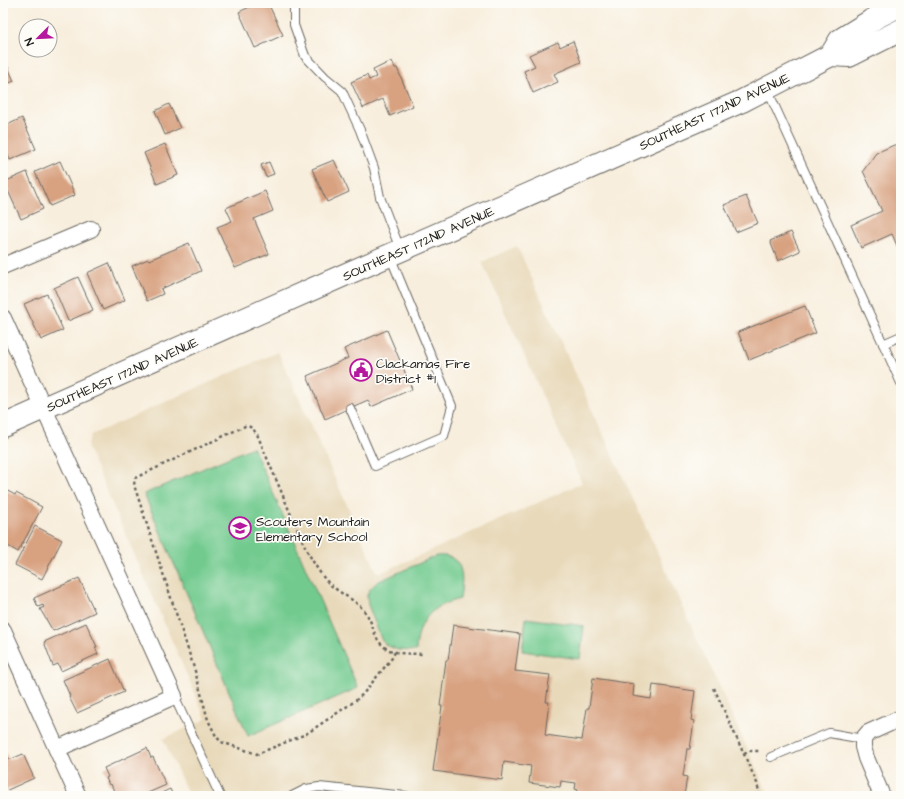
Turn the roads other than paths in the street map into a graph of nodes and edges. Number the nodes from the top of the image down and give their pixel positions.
1 (294, 3) edge
2 (901, 5) edge
3 (901, 30) edge
4 (831, 55) junction
5 (767, 88) junction
6 (91, 229) dead end
7 (395, 253) junction
8 (3, 266) edge
9 (3, 318) edge
10 (901, 336) edge
11 (883, 344) junction
12 (901, 383) edge
13 (44, 408) junction
14 (350, 408) dead end
15 (3, 426) edge
16 (3, 630) edge
17 (174, 696) junction
18 (901, 718) edge
19 (863, 739) junction
20 (57, 748) junction
21 (771, 757) dead end
22 (305, 793) edge
23 (78, 796) edge
24 (220, 796) edge
25 (292, 796) edge
26 (406, 796) edge
27 (882, 796) edge

1 - 7 lane
2 - 4 main road, SOUTHEAST 172ND AVENUE
3 - 4 main road, SOUTHEAST 172ND AVENUE
4 - 5 main road, SOUTHEAST 172ND AVENUE
5 - 7 main road, SOUTHEAST 172ND AVENUE
5 - 11 lane
6 - 8 street
7 - 13 main road, SOUTHEAST 172ND AVENUE
7 - 14 lane
9 - 13 street
10 - 11 lane
11 - 12 lane
13 - 15 main road, SOUTHEAST 172ND AVENUE
13 - 17 street
16 - 20 street
17 - 20 street
17 - 24 lane
18 - 19 street
19 - 21 lane
19 - 27 street
20 - 23 street
22 - 25 lane
22 - 26 lane

